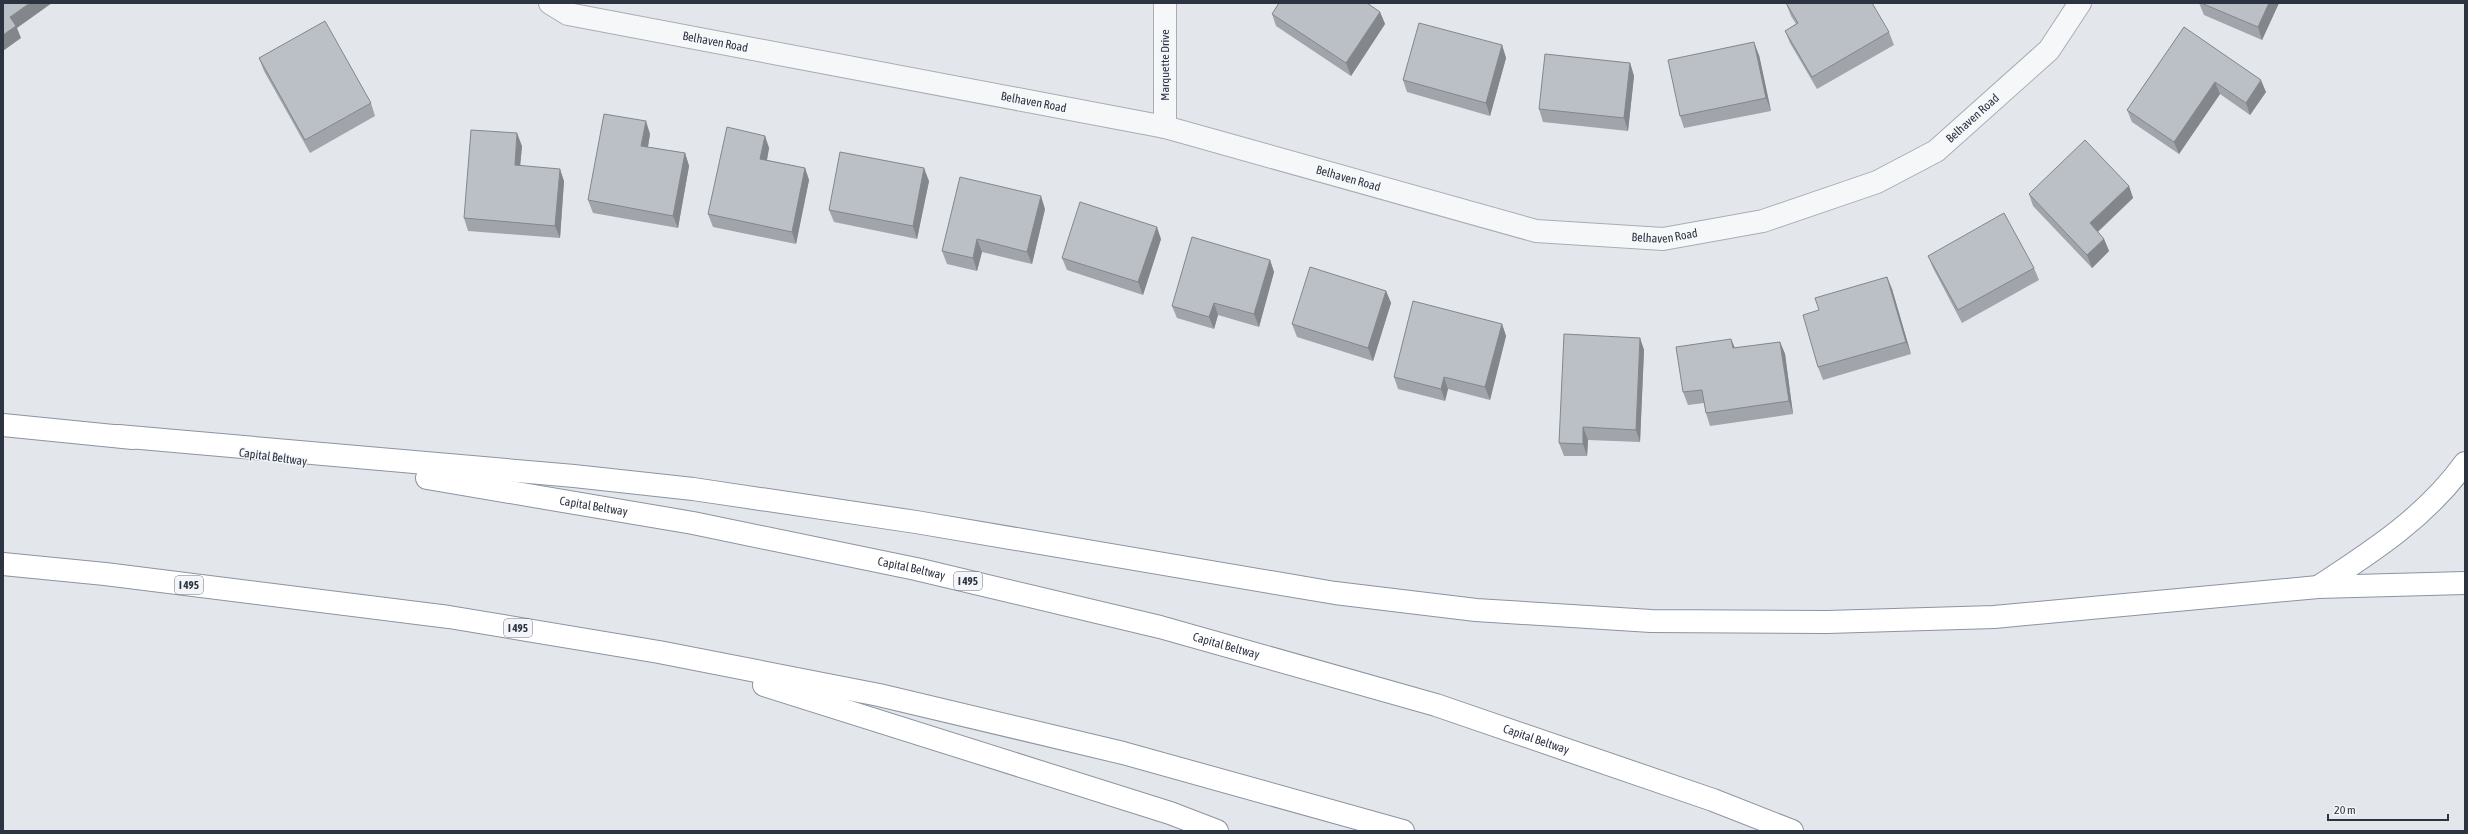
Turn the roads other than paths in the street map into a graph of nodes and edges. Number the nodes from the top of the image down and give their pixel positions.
1 (550, 3) edge
2 (1165, 3) edge
3 (2080, 3) edge
4 (1165, 127) junction
5 (3, 425) edge
6 (118, 436) junction
7 (2465, 463) edge
8 (3, 564) edge
9 (2465, 583) edge
10 (2318, 588) junction
11 (659, 652) junction
12 (1217, 831) edge
13 (1403, 831) edge
14 (1792, 831) edge

1 - 4 street, Belhaven Road
2 - 4 street, Marquette Drive
3 - 4 street, Belhaven Road
5 - 6 highway, Capital Beltway / I 495
6 - 10 highway
6 - 14 highway, Capital Beltway / I 495
7 - 10 highway
8 - 11 highway, I 495
9 - 10 highway
11 - 12 highway
11 - 13 highway, I 495

